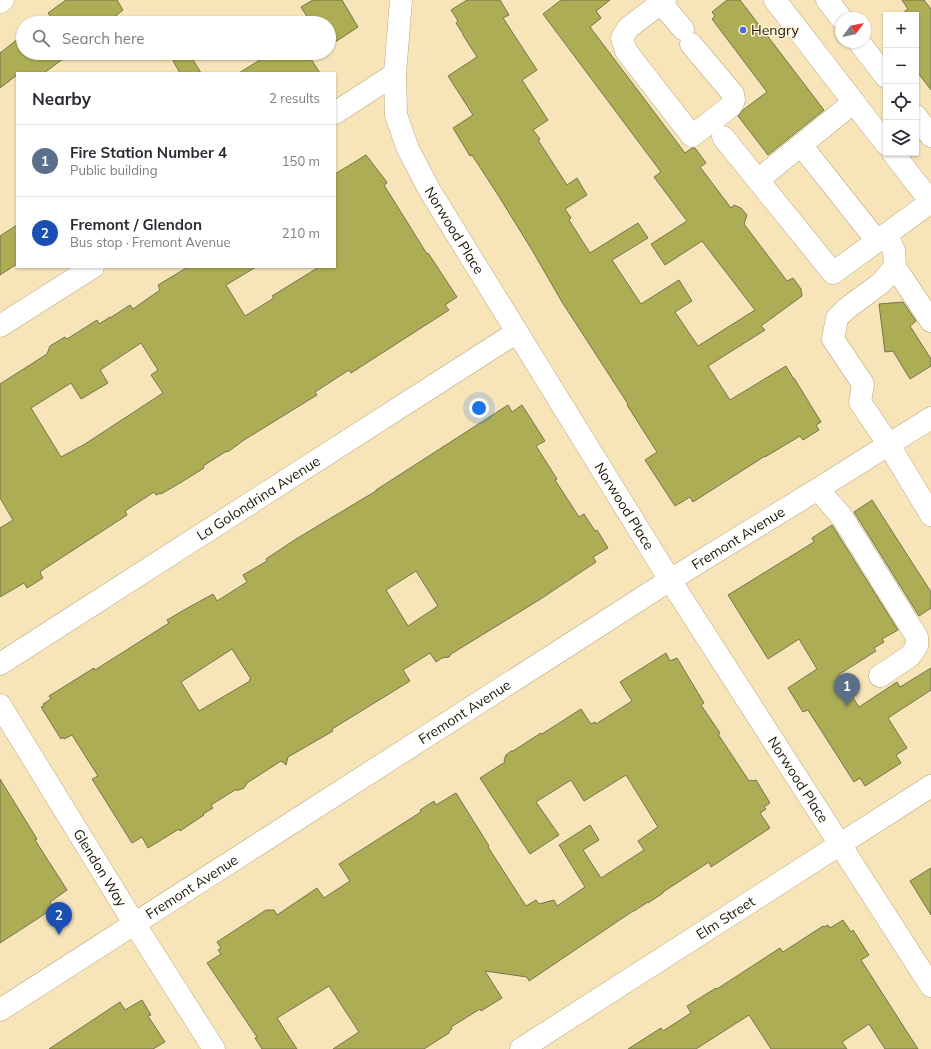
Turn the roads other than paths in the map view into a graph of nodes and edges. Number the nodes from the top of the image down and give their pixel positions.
1 (3, 0) edge
2 (401, 0) edge
3 (775, 0) edge
4 (827, 0) edge
5 (663, 1) edge
6 (0, 2) edge
7 (836, 12) edge
8 (864, 48) edge
9 (883, 73) edge
10 (395, 74) junction
11 (854, 102) junction
12 (336, 112) edge
13 (919, 120) edge
14 (931, 136) edge
15 (723, 137) dead end
16 (883, 140) edge
17 (801, 145) junction
18 (895, 156) edge
19 (758, 180) junction
20 (931, 202) edge
21 (882, 238) junction
22 (895, 267) junction
23 (91, 268) edge
24 (931, 321) edge
25 (0, 326) edge
26 (517, 332) junction
27 (931, 418) edge
28 (889, 445) junction
29 (818, 489) junction
30 (930, 511) edge
31 (670, 580) junction
32 (0, 664) edge
33 (880, 676) dead end
34 (0, 705) edge
35 (931, 786) edge
36 (840, 844) junction
37 (134, 923) junction
38 (931, 986) edge
39 (0, 1010) edge
40 (214, 1049) edge
41 (521, 1049) edge

1 - 6 street
2 - 10 street, Norwood Place
3 - 11 street
4 - 7 street
5 - 5 street
8 - 9 street
10 - 12 street
10 - 26 street, Norwood Place
11 - 16 street
11 - 17 street
13 - 14 street
15 - 19 street
17 - 19 street
17 - 21 street
18 - 20 street
19 - 21 street
20 - 21 street
21 - 22 street
22 - 24 street
22 - 28 street
23 - 25 street
26 - 31 street, Norwood Place
26 - 32 street, La Golondrina Avenue
27 - 28 street, Fremont Avenue
28 - 29 street, Fremont Avenue
28 - 30 street
29 - 31 street, Fremont Avenue
29 - 33 street
31 - 36 street, Norwood Place
31 - 37 street, Fremont Avenue
34 - 37 street, Glendon Way
35 - 36 street, Elm Street
36 - 38 street, Norwood Place
36 - 41 street, Elm Street
37 - 39 street, Fremont Avenue
37 - 40 street, Glendon Way

